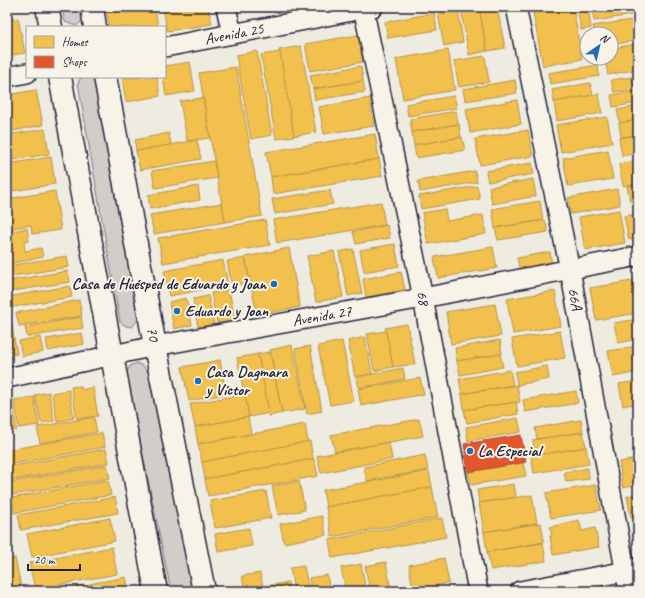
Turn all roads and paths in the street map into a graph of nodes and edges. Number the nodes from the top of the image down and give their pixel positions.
1 (47, 7) edge
2 (92, 7) edge
3 (226, 7) edge
4 (516, 7) edge
5 (367, 8) edge
6 (51, 26) edge
7 (96, 26) edge
8 (232, 34) junction
9 (166, 47) edge
10 (26, 73) edge
11 (7, 77) edge
12 (60, 78) edge
13 (105, 78) edge
14 (638, 256) edge
15 (570, 270) junction
16 (423, 298) junction
17 (155, 346) junction
18 (112, 355) junction
19 (7, 378) edge
20 (632, 570) edge
21 (156, 591) edge
22 (204, 591) edge
23 (478, 591) edge
24 (520, 591) edge
25 (629, 591) edge

1 - 6 main road
2 - 7 main road
3 - 8 street
4 - 15 street, 66A
5 - 8 street, Avenida 25
5 - 16 street, 68
8 - 9 street, Avenida 25
10 - 11 street
12 - 18 main road
13 - 17 main road, 70
14 - 15 street, Avenida 27
15 - 16 street, Avenida 27
15 - 20 street, 66A
16 - 17 street, Avenida 27
16 - 23 street, 68
17 - 18 street, Avenida 27
17 - 22 main road, 70
18 - 19 street, Avenida 27
18 - 21 main road
20 - 24 street
20 - 25 street, 66A

